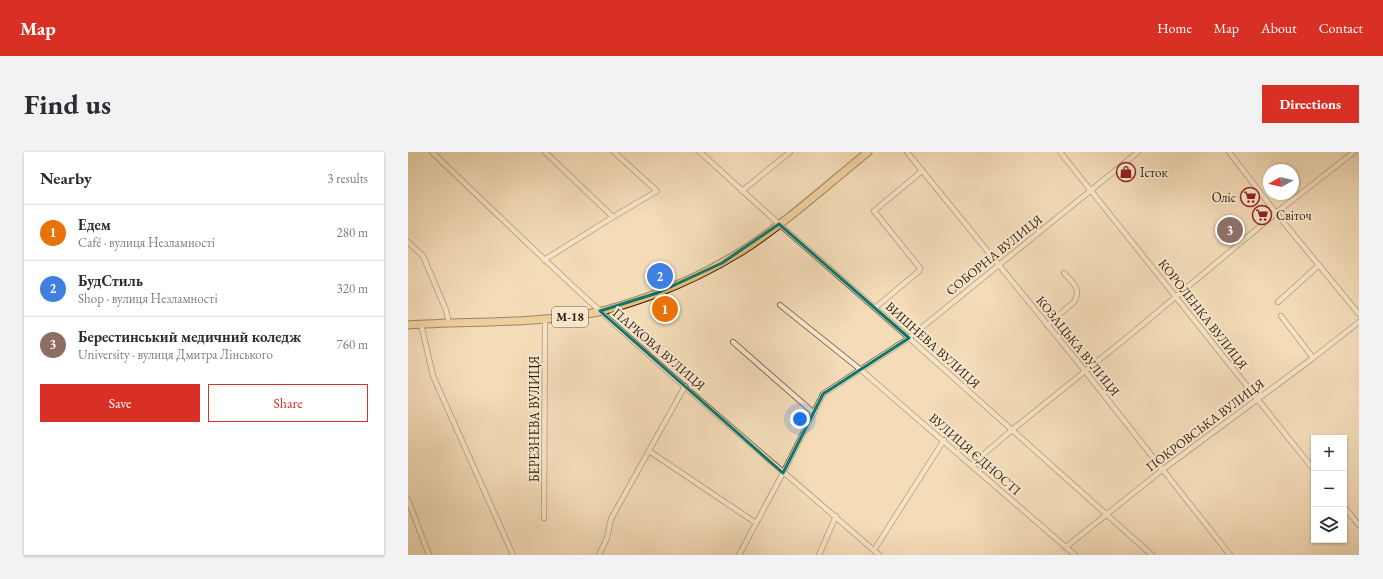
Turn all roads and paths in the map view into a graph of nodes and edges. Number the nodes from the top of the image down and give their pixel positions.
1 (432, 152) edge
2 (545, 152) edge
3 (614, 152) edge
4 (700, 152) edge
5 (790, 152) edge
6 (868, 152) edge
7 (907, 152) edge
8 (1060, 152) edge
9 (1138, 152) edge
10 (1229, 152) edge
11 (1354, 152) edge
12 (922, 170) junction
13 (1092, 190) junction
14 (742, 191) junction
15 (1276, 213) junction
16 (613, 216) junction
17 (778, 224) junction
18 (408, 242) edge
19 (544, 260) junction
20 (1319, 265) junction
21 (999, 266) junction
22 (1064, 273) dead end
23 (1176, 297) junction
24 (1278, 302) dead end
25 (780, 305) dead end
26 (875, 308) junction
27 (600, 311) junction
28 (1359, 314) edge
29 (1281, 316) dead end
30 (545, 320) junction
31 (1359, 322) edge
32 (421, 324) junction
33 (449, 324) junction
34 (408, 325) edge
35 (1047, 325) junction
36 (910, 338) junction
37 (733, 342) dead end
38 (1313, 358) junction
39 (860, 370) junction
40 (1085, 371) junction
41 (685, 386) junction
42 (1257, 400) junction
43 (814, 413) junction
44 (1012, 430) junction
45 (944, 440) junction
46 (648, 451) junction
47 (972, 465) junction
48 (1311, 466) edge
49 (1162, 470) junction
50 (783, 473) junction
51 (408, 500) edge
52 (1347, 511) edge
53 (1106, 515) junction
54 (836, 516) junction
55 (544, 518) dead end
56 (756, 523) junction
57 (1359, 525) edge
58 (1066, 547) junction
59 (874, 550) junction
60 (429, 555) edge
61 (513, 555) edge
62 (599, 555) edge
63 (739, 555) edge
64 (819, 555) edge
65 (879, 555) edge
66 (1075, 555) edge
67 (1152, 555) edge
68 (1230, 555) edge

1 - 19 street, ПАРКОВА ВУЛИЦЯ
2 - 16 street
3 - 16 street
4 - 14 street, ВИШНЕВА ВУЛИЦЯ
5 - 14 street
6 - 17 highway, М-18
7 - 12 street, КОЗАЦЬКА ВУЛИЦЯ
8 - 13 street, КОРОЛЕНКА ВУЛИЦЯ
9 - 13 street, СОБОРНА ВУЛИЦЯ
10 - 15 street
11 - 15 street
12 - 21 street, КОЗАЦЬКА ВУЛИЦЯ
12 - 26 street
13 - 21 street, СОБОРНА ВУЛИЦЯ
13 - 23 street, КОРОЛЕНКА ВУЛИЦЯ
14 - 17 street, ВИШНЕВА ВУЛИЦЯ
15 - 20 street
15 - 23 street
16 - 19 street
17 - 26 street, ВИШНЕВА ВУЛИЦЯ
17 - 27 highway, М-18
18 - 33 street
19 - 27 street, ПАРКОВА ВУЛИЦЯ
20 - 24 street
20 - 28 street
21 - 35 street, КОЗАЦЬКА ВУЛИЦЯ
21 - 36 street, СОБОРНА ВУЛИЦЯ
22 - 35 street
23 - 40 street
23 - 42 street, КОРОЛЕНКА ВУЛИЦЯ
25 - 39 street, ВУЛИЦЯ ЄДНОСТІ
26 - 36 street, ВИШНЕВА ВУЛИЦЯ
27 - 30 highway, М-18
27 - 41 street, ПАРКОВА ВУЛИЦЯ
29 - 38 street
30 - 33 highway, М-18
30 - 55 street, БЕРЕЗНЕВА ВУЛИЦЯ
31 - 38 street, ПОКРОВСЬКА ВУЛИЦЯ
32 - 33 highway, М-18
32 - 34 highway, М-18
32 - 61 street
35 - 40 street, КОЗАЦЬКА ВУЛИЦЯ
36 - 39 street, СОБОРНА ВУЛИЦЯ
36 - 44 street, ВИШНЕВА ВУЛИЦЯ
37 - 43 street
38 - 42 street, ПОКРОВСЬКА ВУЛИЦЯ
39 - 43 street, СОБОРНА ВУЛИЦЯ
39 - 45 street, ВУЛИЦЯ ЄДНОСТІ
40 - 44 street
40 - 49 street, КОЗАЦЬКА ВУЛИЦЯ
41 - 46 street
41 - 50 street, ПАРКОВА ВУЛИЦЯ
42 - 48 street, КОРОЛЕНКА ВУЛИЦЯ
42 - 49 street, ПОКРОВСЬКА ВУЛИЦЯ
43 - 50 street, СОБОРНА ВУЛИЦЯ
44 - 47 street
44 - 53 street, ВИШНЕВА ВУЛИЦЯ
45 - 47 street, ВУЛИЦЯ ЄДНОСТІ
45 - 59 street
46 - 56 street
46 - 62 street
47 - 58 street, ВУЛИЦЯ ЄДНОСТІ
49 - 53 street, ПОКРОВСЬКА ВУЛИЦЯ
49 - 68 street, КОЗАЦЬКА ВУЛИЦЯ
50 - 54 street, ПАРКОВА ВУЛИЦЯ
50 - 56 street, СОБОРНА ВУЛИЦЯ
51 - 60 street
52 - 57 street
53 - 58 street, ПОКРОВСЬКА ВУЛИЦЯ
53 - 67 street, ВИШНЕВА ВУЛИЦЯ
54 - 59 street, ПАРКОВА ВУЛИЦЯ
54 - 64 street
56 - 63 street, СОБОРНА ВУЛИЦЯ
58 - 66 street, ВУЛИЦЯ ЄДНОСТІ
59 - 65 street, ПАРКОВА ВУЛИЦЯ

